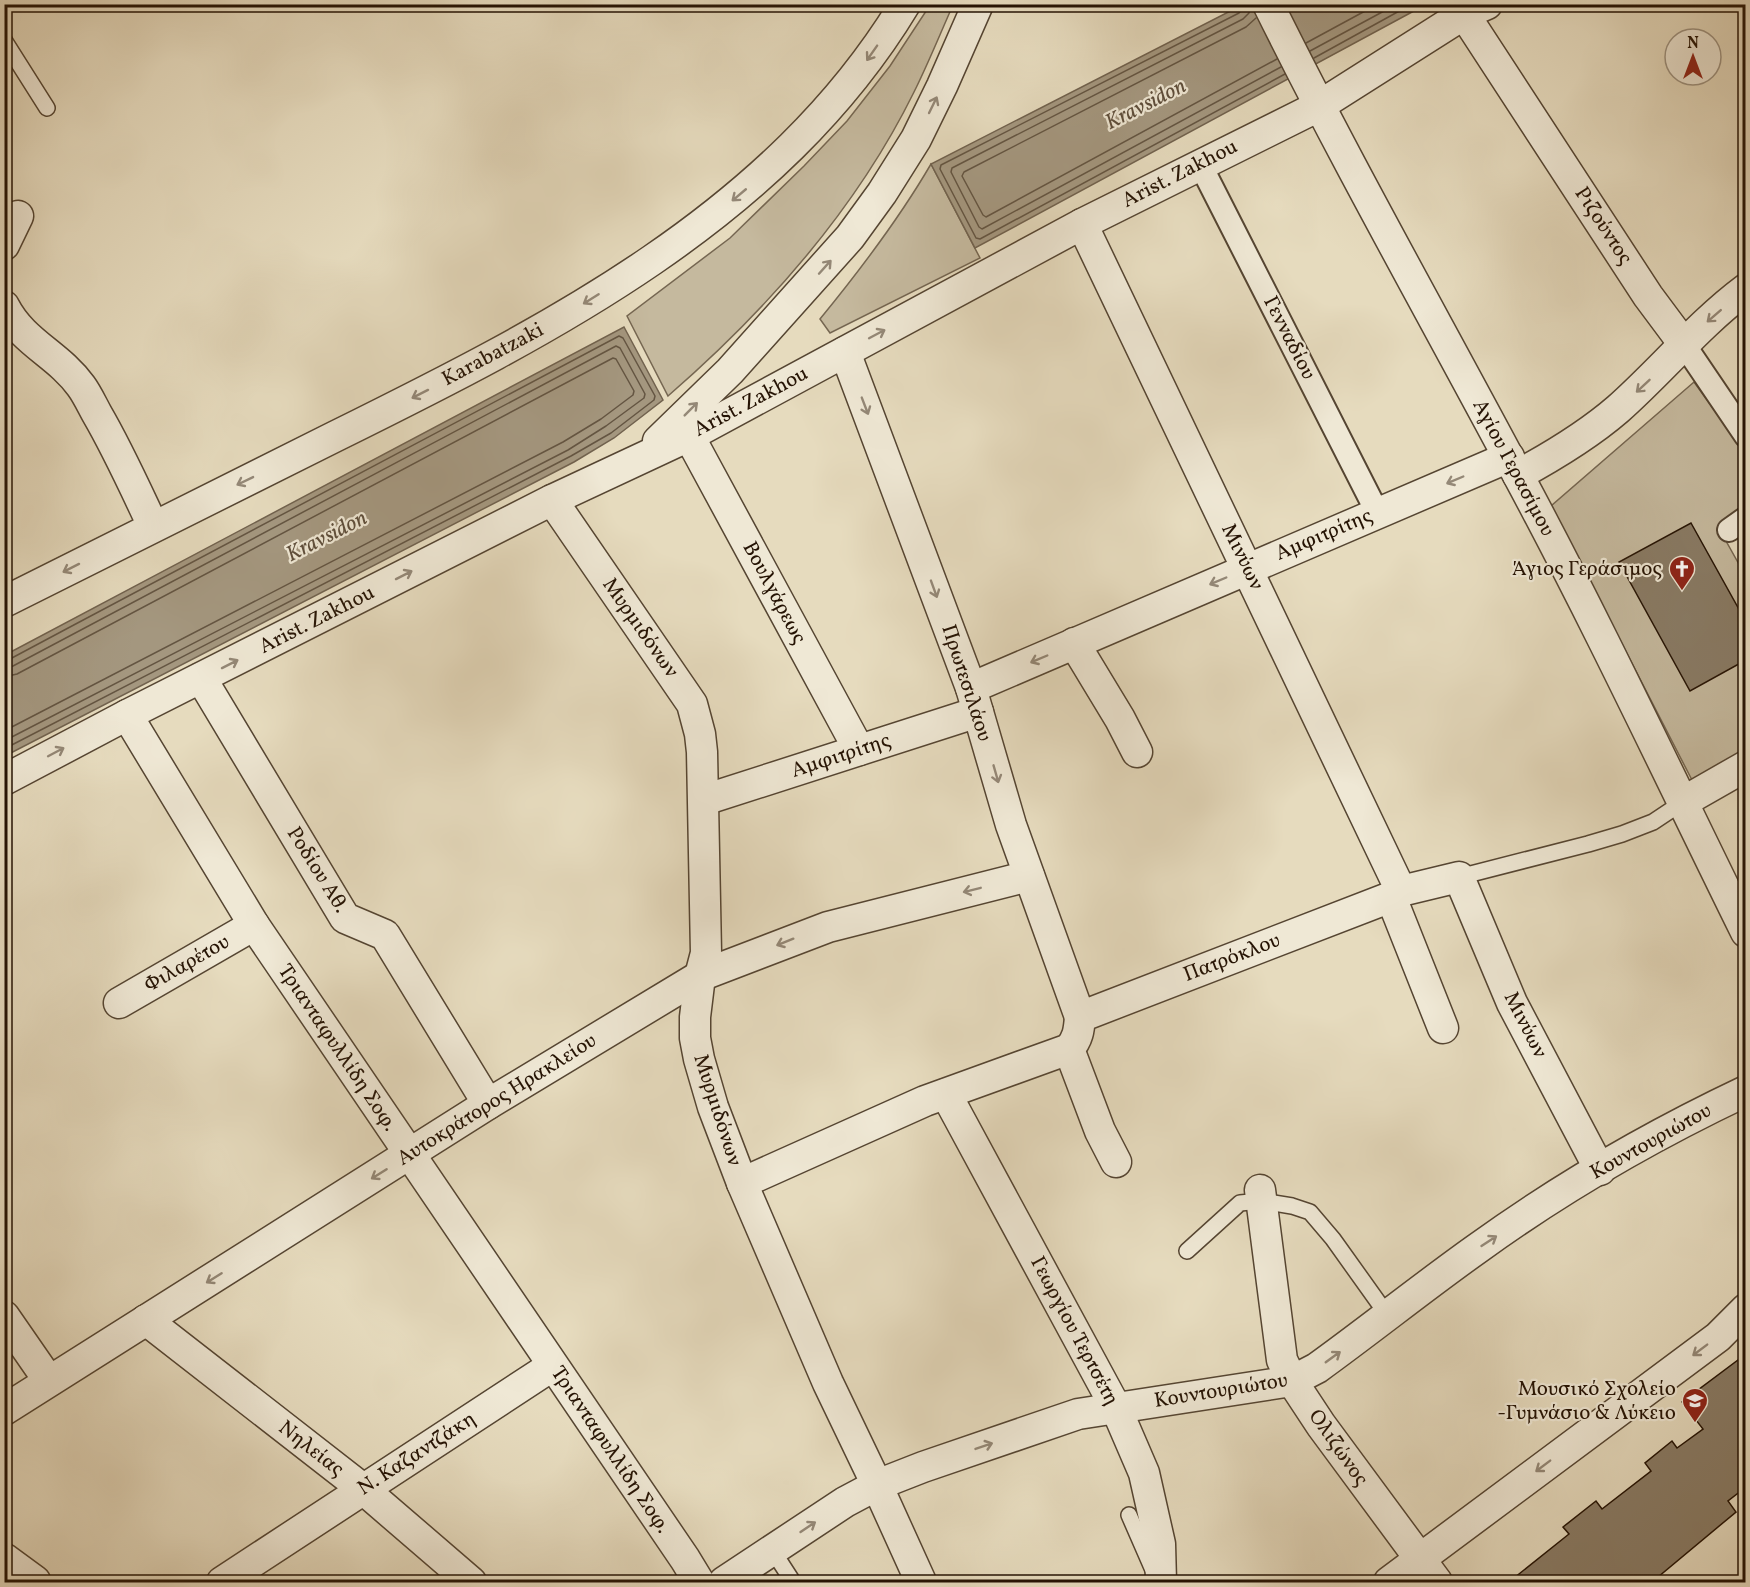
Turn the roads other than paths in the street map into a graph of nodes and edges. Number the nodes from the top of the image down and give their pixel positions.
1 (905, 4) edge
2 (978, 4) edge
3 (1268, 4) edge
4 (1475, 9) edge
5 (4, 40) edge
6 (1319, 106) junction
7 (47, 108) dead end
8 (1200, 164) junction
9 (18, 216) dead end
10 (1082, 224) junction
11 (4, 246) edge
12 (1746, 288) edge
13 (4, 306) edge
14 (1683, 343) junction
15 (845, 352) junction
16 (689, 436) junction
17 (1746, 436) edge
18 (1513, 466) junction
19 (613, 471) junction
20 (552, 500) junction
21 (1377, 512) junction
22 (153, 526) junction
23 (1248, 569) junction
24 (4, 602) edge
25 (1074, 643) junction
26 (201, 678) junction
27 (974, 700) junction
28 (127, 715) junction
29 (859, 750) junction
30 (1137, 752) dead end
31 (1746, 766) edge
32 (4, 780) edge
33 (704, 800) junction
34 (1683, 802) junction
35 (1029, 876) junction
36 (1459, 877) junction
37 (1396, 894) junction
38 (254, 925) junction
39 (1746, 932) edge
40 (700, 976) junction
41 (119, 1003) dead end
42 (1080, 1017) junction
43 (1443, 1028) dead end
44 (1069, 1049) junction
45 (1746, 1091) edge
46 (946, 1094) junction
47 (488, 1104) junction
48 (409, 1155) junction
49 (1116, 1162) dead end
50 (1600, 1170) junction
51 (742, 1183) junction
52 (1261, 1196) junction
53 (1187, 1251) dead end
54 (1745, 1312) edge
55 (4, 1316) edge
56 (1388, 1316) junction
57 (146, 1320) junction
58 (552, 1366) junction
59 (49, 1381) junction
60 (1292, 1381) junction
61 (1116, 1408) junction
62 (4, 1410) edge
63 (877, 1485) junction
64 (363, 1490) junction
65 (1129, 1515) dead end
66 (773, 1551) junction
67 (1418, 1559) junction
68 (4, 1560) edge
69 (34, 1582) edge
70 (222, 1582) edge
71 (471, 1582) edge
72 (699, 1582) edge
73 (724, 1582) edge
74 (793, 1582) edge
75 (921, 1582) edge
76 (1160, 1582) edge
77 (1389, 1582) edge
78 (1437, 1582) edge

1 -> 22 street, Karabatzaki
19 -> 2 street
3 - 6 street, Αγίου Γερασίμου
4 - 6 street, Arist. Zakhou
4 - 14 street, Ριζούντος
5 - 7 lane
6 - 8 street, Arist. Zakhou
6 - 18 street, Αγίου Γερασίμου
8 - 10 street, Arist. Zakhou
8 - 21 street, Γενναδίου
9 - 11 street
15 -> 10 street, Arist. Zakhou
10 - 23 street, Μινύων
12 -> 14 street, Αμφιτρίτης
13 - 22 street
14 - 17 street, Ριζούντος
14 -> 18 street, Αμφιτρίτης
15 - 16 street, Arist. Zakhou
15 -> 27 street, Πρωτεσιλάου
16 - 19 street, Arist. Zakhou
16 - 29 street, Βουλγάρεως
18 -> 21 street, Αμφιτρίτης
18 - 34 street, Αγίου Γερασίμου
19 - 20 street, Arist. Zakhou
26 -> 20 street, Arist. Zakhou
20 - 33 street, Μυρμιδόνων
21 - 23 street, Αμφιτρίτης
22 -> 24 street, Karabatzaki
23 -> 25 street, Αμφιτρίτης
23 - 37 street, Μινύων
25 -> 27 street, Αμφιτρίτης
25 - 30 street
26 - 28 street, Arist. Zakhou
26 - 47 street, Ροδίου Αθ.
27 - 29 street, Αμφιτρίτης
27 -> 35 street, Πρωτεσιλάου
32 -> 28 street, Arist. Zakhou
28 - 38 street, Τριανταφυλλίδη Σοφ.
29 - 33 street, Αμφιτρίτης
31 - 34 street, Πατρόκλου
33 - 40 street, Μυρμιδόνων
34 - 36 lane, Πατρόκλου
34 - 39 street, Αγίου Γερασίμου
35 -> 40 street, Αυτοκράτορος Ηρακλείου
35 - 42 street, Πρωτεσιλάου
36 - 37 street, Πατρόκλου
36 - 50 street, Μινύων
37 - 42 street, Πατρόκλου
37 - 43 street, Μινύων
38 - 41 street, Φιλαρέτου
38 - 48 street, Τριανταφυλλίδη Σοφ.
40 - 47 street, Αυτοκράτορος Ηρακλείου
40 - 51 street, Μυρμιδόνων
42 - 44 street
44 - 46 street
44 - 49 street
45 - 50 street, Κουντουριώτου
46 - 51 street
46 - 61 street, Γεωργίου Τερτσέτη
47 - 48 street, Αυτοκράτορος Ηρακλείου
48 -> 57 street, Αυτοκράτορος Ηρακλείου
48 - 58 street, Τριανταφυλλίδη Σοφ.
56 -> 50 street, Κουντουριώτου
51 - 63 street, Μυρμιδόνων
52 - 53 lane
52 - 56 lane
52 - 60 street, Ολιζώνος
54 -> 67 street
55 - 59 street
60 -> 56 street, Κουντουριώτου
57 - 59 street, Αυτοκράτορος Ηρακλείου
57 - 64 street, Νηλείας
58 - 64 street, Ν. Καζαντζάκη
58 - 72 street, Τριανταφυλλίδη Σοφ.
59 - 62 street, Αυτοκράτορος Ηρακλείου
60 - 61 street, Κουντουριώτου
60 - 67 street, Ολιζώνος
63 -> 61 street, Κουντουριώτου
61 - 76 street, Γεωργίου Τερτσέτη
66 -> 63 street, Κουντουριώτου
63 - 75 street, Μυρμιδόνων
64 - 70 street, Ν. Καζαντζάκη
64 - 71 street, Νηλείας
65 - 76 lane
66 - 73 street, Κουντουριώτου
66 - 74 lane
67 - 77 street
67 - 78 street, Ολιζώνος
68 - 69 street

